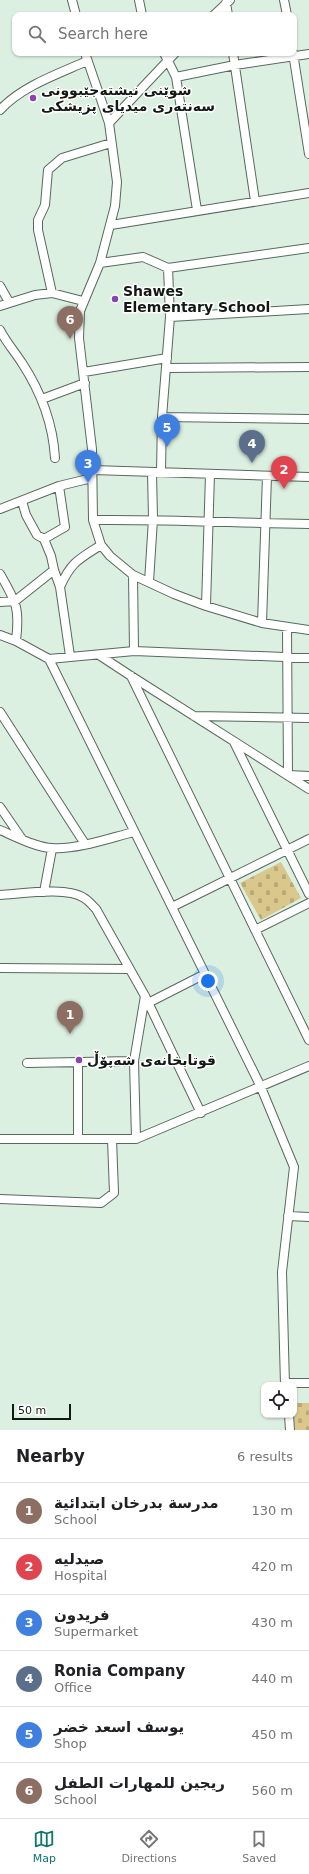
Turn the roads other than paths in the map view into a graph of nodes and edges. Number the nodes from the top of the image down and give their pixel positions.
1 (72, 0) edge
2 (139, 0) edge
3 (284, 0) edge
4 (228, 2) edge
5 (75, 12) edge
6 (141, 12) edge
7 (217, 12) edge
8 (286, 12) edge
9 (309, 54) edge
10 (297, 55) edge
11 (166, 56) edge
12 (234, 56) edge
13 (287, 56) edge
14 (293, 56) edge
15 (86, 57) edge
16 (235, 65) junction
17 (176, 77) junction
18 (0, 110) edge
19 (108, 123) junction
20 (111, 144) junction
21 (309, 154) edge
22 (309, 193) edge
23 (255, 201) junction
24 (197, 210) junction
25 (111, 225) junction
26 (309, 248) edge
27 (100, 263) junction
28 (168, 268) junction
29 (0, 286) edge
30 (52, 293) junction
31 (83, 301) junction
32 (9, 302) junction
33 (0, 306) edge
34 (309, 309) edge
35 (170, 317) junction
36 (0, 330) edge
37 (167, 358) junction
38 (309, 367) edge
39 (167, 368) junction
40 (84, 372) junction
41 (85, 383) junction
42 (42, 398) junction
43 (162, 417) junction
44 (309, 419) edge
45 (55, 458) dead end
46 (156, 472) junction
47 (92, 474) junction
48 (210, 474) junction
49 (267, 476) junction
50 (309, 477) edge
51 (59, 486) junction
52 (22, 501) junction
53 (0, 509) edge
54 (153, 519) junction
55 (93, 520) junction
56 (208, 522) junction
57 (264, 523) junction
58 (309, 524) edge
59 (44, 539) junction
60 (101, 545) junction
61 (54, 570) junction
62 (0, 574) edge
63 (133, 575) junction
64 (149, 582) junction
65 (60, 587) junction
66 (15, 601) junction
67 (0, 602) edge
68 (206, 606) junction
69 (262, 623) junction
70 (287, 627) junction
71 (309, 630) edge
72 (0, 635) edge
73 (16, 641) junction
74 (134, 651) junction
75 (100, 654) junction
76 (70, 656) junction
77 (286, 657) junction
78 (309, 658) edge
79 (48, 659) junction
80 (131, 676) junction
81 (0, 712) edge
82 (194, 716) junction
83 (287, 718) junction
84 (309, 718) edge
85 (234, 741) junction
86 (288, 776) junction
87 (309, 776) edge
88 (309, 789) edge
89 (0, 807) edge
90 (0, 830) edge
91 (134, 832) junction
92 (22, 839) junction
93 (309, 839) edge
94 (85, 844) junction
95 (52, 848) junction
96 (287, 850) junction
97 (230, 879) junction
98 (44, 892) junction
99 (309, 894) edge
100 (0, 895) edge
101 (309, 903) edge
102 (172, 907) junction
103 (255, 930) junction
104 (0, 968) edge
105 (129, 969) junction
106 (205, 974) junction
107 (146, 1000) junction
108 (309, 1040) edge
109 (134, 1061) junction
110 (78, 1062) junction
111 (27, 1063) dead end
112 (309, 1066) edge
113 (260, 1086) junction
114 (201, 1113) junction
115 (0, 1139) edge
116 (78, 1139) junction
117 (112, 1139) junction
118 (136, 1139) junction
119 (0, 1199) edge
120 (288, 1216) junction
121 (309, 1217) edge
122 (285, 1382) edge
123 (309, 1383) edge
124 (297, 1384) edge
125 (289, 1418) edge
126 (290, 1430) edge

1 - 5 street
2 - 6 street
3 - 8 street
4 - 7 street
9 - 10 street
11 - 17 street
11 - 19 street
12 - 16 street
13 - 16 street
14 - 21 street
15 - 18 street
15 - 19 street
16 - 17 street
16 - 23 street
17 - 24 street
19 - 20 street
20 - 25 street
20 - 30 street
22 - 23 street
23 - 24 street
24 - 25 street
25 - 27 street
26 - 28 street
27 - 28 street
27 - 31 street
28 - 35 street
29 - 32 street
30 - 31 street
30 - 32 street
31 - 40 street
32 - 33 street
34 - 35 street
35 - 37 street
36 - 42 street
37 - 39 street
37 - 40 street
38 - 39 street
39 - 43 street
40 - 41 street
41 - 42 street
41 - 47 street
42 - 45 street
43 - 44 street
43 - 46 street
46 - 47 street
46 - 48 street
46 - 54 street
47 - 51 street
47 - 55 street
48 - 49 street
48 - 56 street
49 - 50 street
49 - 57 street
51 - 52 street
51 - 59 street
52 - 53 street
52 - 59 street
54 - 55 street
54 - 56 street
54 - 64 street
55 - 60 street
56 - 57 street
56 - 68 street
57 - 58 street
57 - 69 street
59 - 61 street
60 - 63 street
60 - 65 street
61 - 65 street
61 - 66 street
62 - 66 street
63 - 64 street
63 - 74 street
64 - 68 street
65 - 76 street
66 - 67 street
66 - 73 street
68 - 69 street
69 - 70 street
70 - 71 street
70 - 77 street
72 - 73 street
73 - 79 street
74 - 75 street
74 - 77 street
75 - 76 street
75 - 80 street
76 - 79 street
77 - 78 street
77 - 83 street
79 - 91 street
80 - 82 street
80 - 97 street
81 - 94 street
82 - 83 street
82 - 85 street
83 - 84 street
83 - 86 street
85 - 86 street
85 - 96 street
86 - 87 street
86 - 88 street
89 - 92 street
90 - 92 street
91 - 94 street
91 - 102 street
92 - 95 street
93 - 96 street
94 - 95 street
95 - 98 street
96 - 97 street
96 - 99 street
97 - 102 street
97 - 103 street
98 - 100 street
98 - 105 street
101 - 103 street
102 - 106 street
103 - 108 street
104 - 105 street
105 - 107 street
106 - 107 street
106 - 113 street
107 - 109 street
107 - 114 street
109 - 110 street
109 - 118 street
110 - 111 street
110 - 116 street
112 - 113 street
113 - 114 street
113 - 120 street
114 - 118 street
115 - 116 street
116 - 117 street
117 - 118 street
117 - 119 street
120 - 121 street
120 - 122 street
123 - 124 street
125 - 126 street

